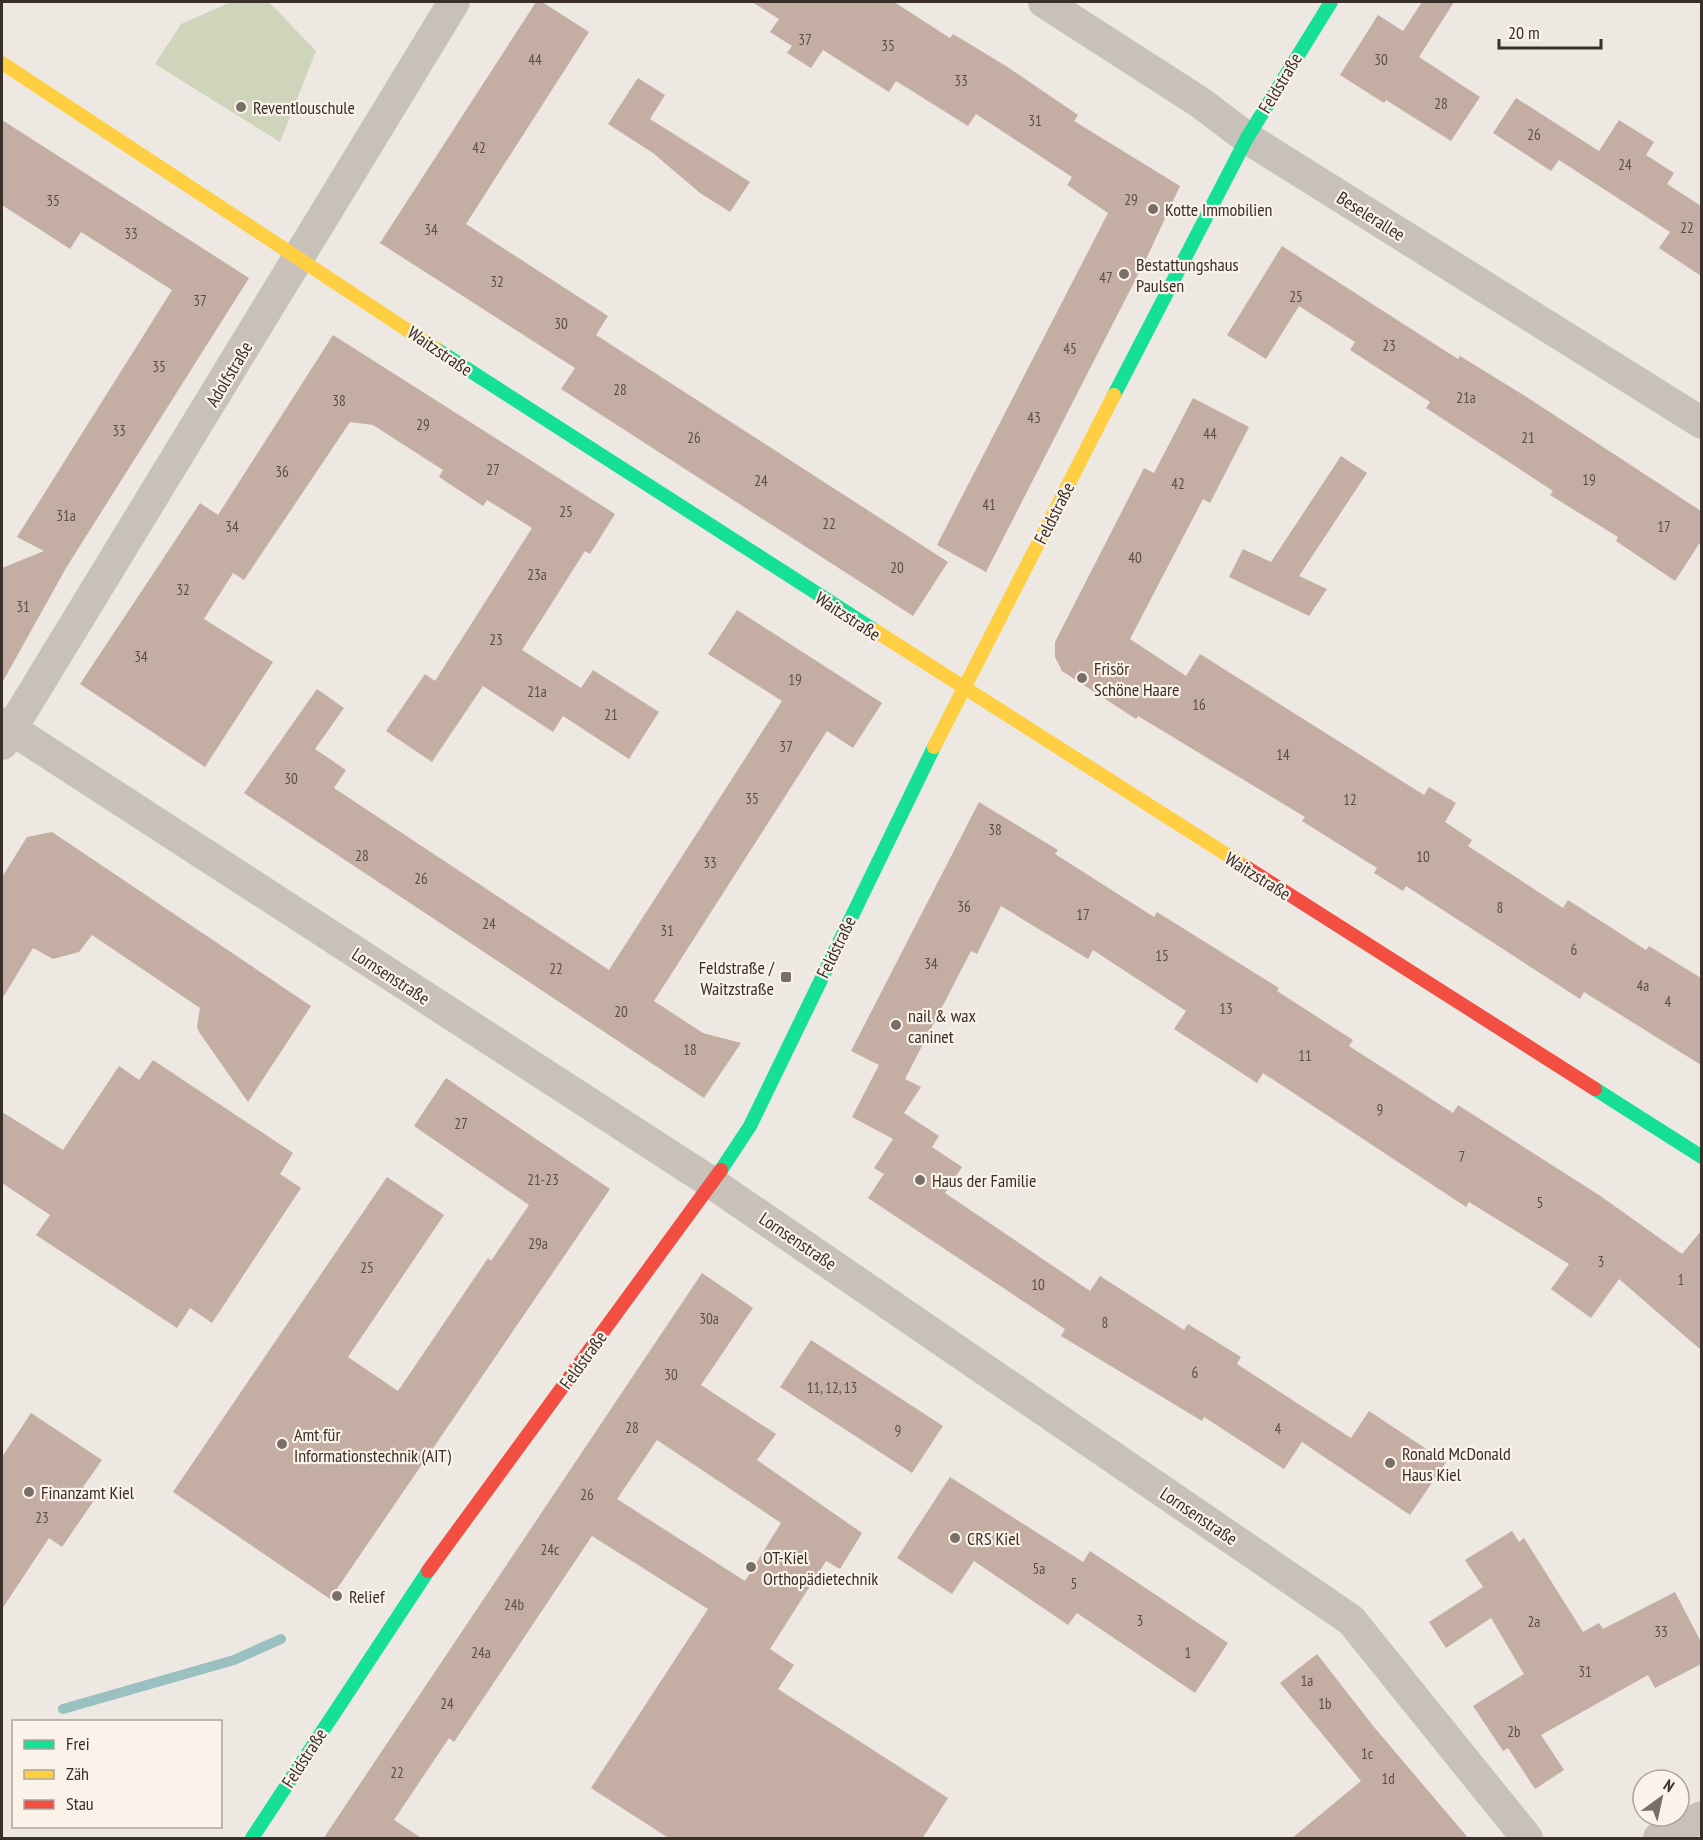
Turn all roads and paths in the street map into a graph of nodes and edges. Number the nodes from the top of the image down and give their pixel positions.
1 (454, 2) edge
2 (1044, 2) edge
3 (1331, 2) edge
4 (2, 63) edge
5 (1247, 138) junction
6 (299, 258) junction
7 (1701, 423) edge
8 (962, 689) junction
9 (5, 732) edge
10 (1701, 1157) edge
11 (712, 1183) junction
12 (1701, 1817) edge
13 (252, 1839) edge
14 (1527, 1839) edge
15 (1659, 1839) edge

1 - 6 street, Adolfstraße
2 - 5 street, Beselerallee
3 - 5 street, Feldstraße
4 - 6 street, Waitzstraße
5 - 7 street, Beselerallee
5 - 8 street, Feldstraße
6 - 8 street, Waitzstraße
6 - 9 street, Adolfstraße
8 - 10 street, Waitzstraße
8 - 11 street, Feldstraße
9 - 11 street, Lornsenstraße
11 - 13 street, Feldstraße
11 - 14 street, Lornsenstraße
12 - 15 street

